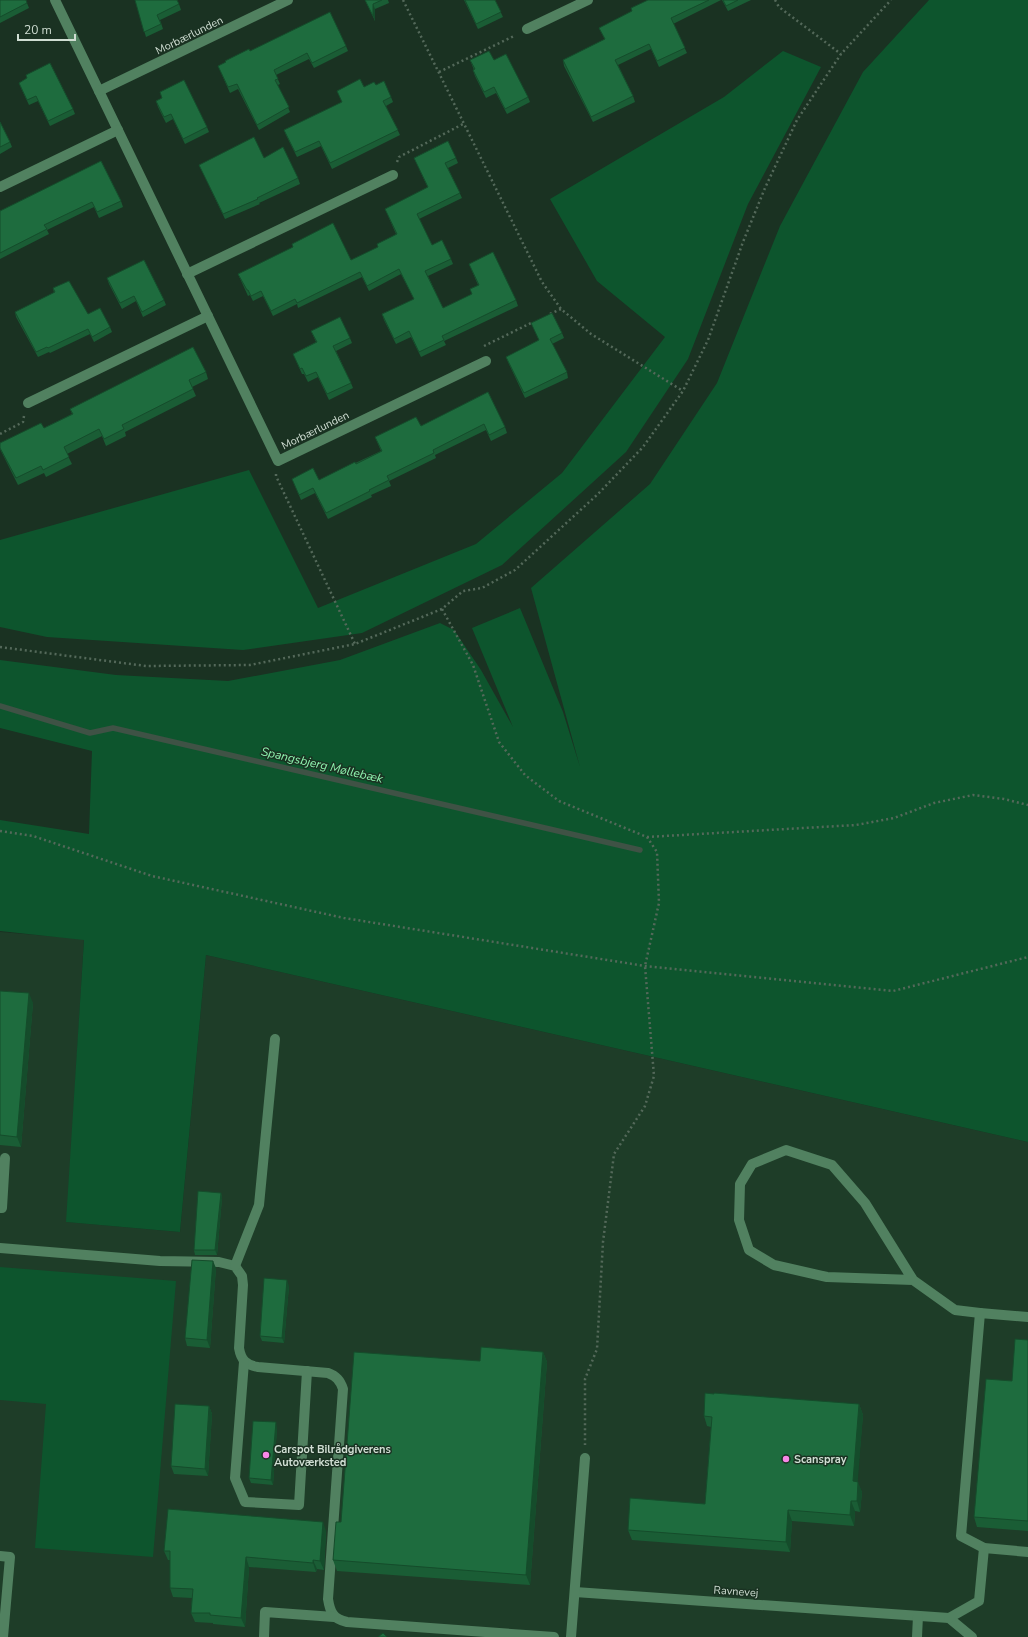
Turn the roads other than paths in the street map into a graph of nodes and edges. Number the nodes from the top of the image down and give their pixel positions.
1 (55, 0) edge
2 (288, 0) edge
3 (588, 0) edge
4 (527, 29) road end
5 (99, 91) junction
6 (118, 130) junction
7 (392, 175) road end
8 (0, 186) edge
9 (187, 274) junction
10 (208, 316) junction
11 (486, 361) road end
12 (28, 403) road end
13 (275, 1039) dead end
14 (5, 1158) dead end
15 (0, 1208) edge
16 (0, 1248) edge
17 (235, 1266) junction
18 (913, 1280) junction
19 (980, 1313) junction
20 (1028, 1317) edge
21 (244, 1362) junction
22 (307, 1371) junction
23 (585, 1458) road end
24 (984, 1548) junction
25 (1028, 1552) edge
26 (0, 1556) edge
27 (574, 1592) junction
28 (918, 1616) junction
29 (334, 1617) junction
30 (949, 1618) junction
31 (3, 1637) edge
32 (264, 1637) edge
33 (554, 1637) edge
34 (571, 1637) edge
35 (917, 1637) edge
36 (972, 1637) edge

1 - 5 street, Morbærlunden
2 - 5 street, Morbærlunden
3 - 4 street
5 - 6 street, Morbærlunden
6 - 8 street
6 - 9 street, Morbærlunden
7 - 9 street
9 - 10 street, Morbærlunden
10 - 11 street, Morbærlunden
10 - 12 street
13 - 17 street
14 - 15 street
16 - 17 street
17 - 21 street
18 - 18 street
18 - 19 street
19 - 20 street
19 - 24 street
21 - 22 street
21 - 22 street
22 - 29 street
23 - 27 street
24 - 25 street
24 - 30 street
26 - 31 street
27 - 28 street, Ravnevej
27 - 34 street
28 - 30 street, Ravnevej
28 - 35 street
29 - 32 street
29 - 33 street
30 - 36 street

